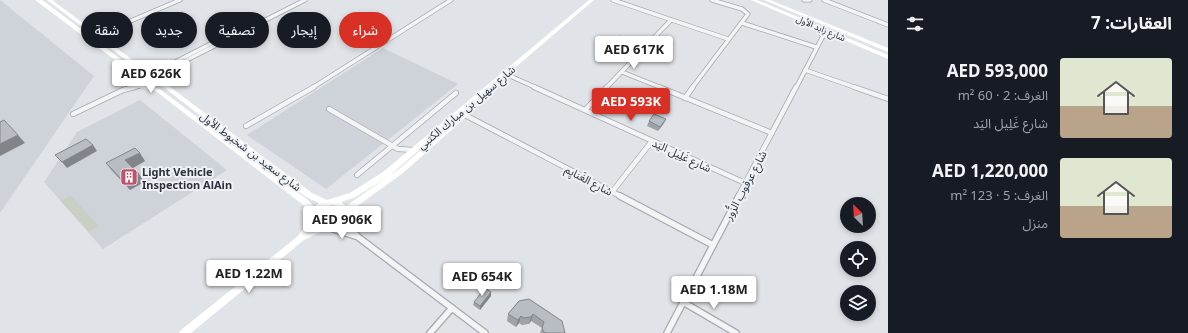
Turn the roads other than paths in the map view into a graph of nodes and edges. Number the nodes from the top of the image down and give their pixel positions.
1 (37, 0) edge
2 (49, 0) edge
3 (180, 0) edge
4 (299, 0) edge
5 (305, 0) edge
6 (451, 0) edge
7 (592, 0) edge
8 (599, 0) edge
9 (612, 0) edge
10 (712, 0) edge
11 (753, 0) edge
12 (766, 0) edge
13 (824, 0) edge
14 (133, 20) edge
15 (671, 20) junction
16 (742, 23) junction
17 (81, 24) edge
18 (888, 24) edge
19 (813, 25) junction
20 (822, 36) junction
21 (843, 38) junction
22 (728, 39) junction
23 (816, 47) junction
24 (113, 48) edge
25 (888, 50) edge
26 (888, 57) edge
27 (151, 70) junction
28 (805, 70) junction
29 (622, 72) junction
30 (510, 76) junction
31 (160, 78) junction
32 (133, 79) junction
33 (142, 86) junction
34 (123, 90) junction
35 (456, 93) dead end
36 (685, 98) junction
37 (888, 99) edge
38 (329, 109) dead end
39 (586, 109) junction
40 (73, 114) dead end
41 (465, 115) junction
42 (246, 126) dead end
43 (772, 133) junction
44 (652, 141) junction
45 (392, 146) junction
46 (398, 149) junction
47 (416, 150) junction
48 (402, 161) junction
49 (356, 175) dead end
50 (745, 183) junction
51 (612, 192) junction
52 (330, 203) junction
53 (345, 214) junction
54 (313, 216) junction
55 (327, 228) junction
56 (358, 237) junction
57 (301, 238) junction
58 (713, 245) junction
59 (683, 302) junction
60 (452, 308) junction
61 (184, 333) edge
62 (430, 333) edge
63 (485, 333) edge
64 (667, 333) edge
65 (736, 333) edge

1 - 32 street
2 - 17 street
3 - 14 street
4 - 27 street
5 - 31 street
6 - 42 street
7 - 47 street, شارع سهيل بن مبارك الكتبي
8 - 30 street, شارع سهيل بن مبارك الكتبي
9 - 15 street
10 - 16 street
11 - 19 street, شارع زايد الأول
12 - 25 street, شارع زايد الأول
13 - 18 street
15 - 22 street
15 - 29 street
16 - 22 street
16 - 23 street
19 - 20 street
19 - 21 street, شارع زايد الأول
20 - 21 street
20 - 23 street, شارع عرقوب الزُّور
21 - 26 street, شارع زايد الأول
22 - 36 street
23 - 28 street, شارع عرقوب الزُّور
24 - 27 street
27 - 31 street, شارع سعيد بن شخبوط الأول
27 - 32 street
28 - 37 street
28 - 43 street, شارع عرقوب الزُّور
29 - 36 street
29 - 39 street
30 - 39 street, شارع غَلِيل اليَد
30 - 41 street, شارع سهيل بن مبارك الكتبي
31 - 33 street
31 - 52 street, شارع سعيد بن شخبوط الأول
32 - 33 street, شارع سعيد بن شخبوط الأول
32 - 34 street
33 - 34 street
33 - 54 street, شارع سعيد بن شخبوط الأول
34 - 40 street
35 - 45 street
36 - 43 street
38 - 45 street
39 - 44 street, شارع غَلِيل اليَد
41 - 51 street, شارع الغَنايِم
41 - 53 street, شارع سهيل بن مبارك الكتبي
43 - 50 street, شارع عرقوب الزُّور
44 - 50 street, شارع غَلِيل اليَد
44 - 51 street
45 - 46 street
45 - 49 street
46 - 47 street
46 - 48 street
47 - 48 street, شارع سهيل بن مبارك الكتبي
48 - 52 street, شارع سهيل بن مبارك الكتبي
50 - 58 street, شارع عرقوب الزُّور
51 - 58 street, شارع الغَنايِم
52 - 53 street
52 - 54 street
53 - 55 street
53 - 56 street
54 - 55 street
54 - 57 street
55 - 56 street
55 - 57 street
56 - 60 street
57 - 61 street
58 - 59 street, شارع عرقوب الزُّور
59 - 64 street, شارع عرقوب الزُّور
59 - 65 street
60 - 62 street
60 - 63 street

